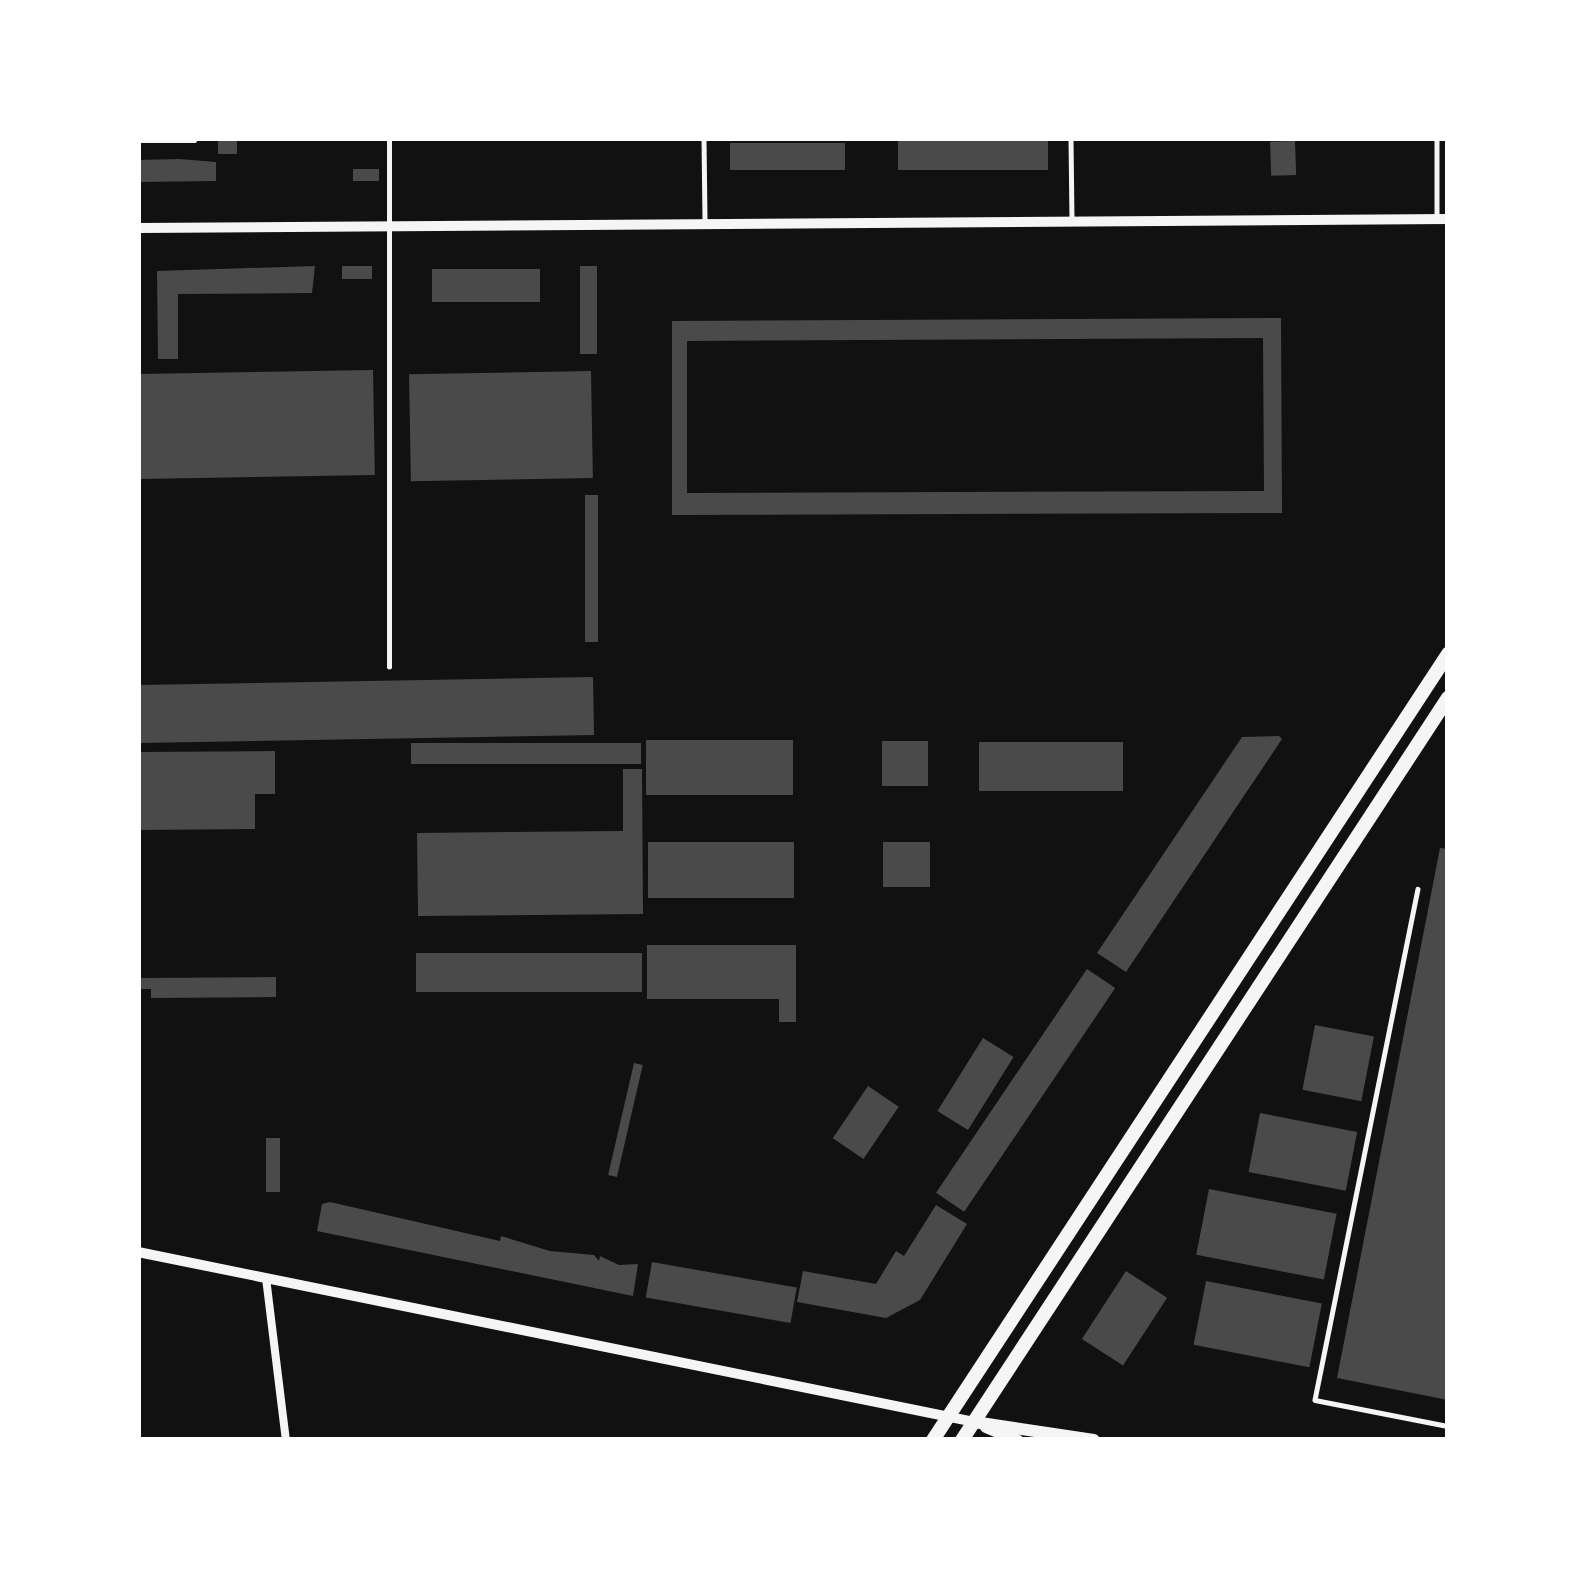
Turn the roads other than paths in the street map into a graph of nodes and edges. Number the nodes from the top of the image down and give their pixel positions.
1 (389, 138) edge
2 (704, 138) edge
3 (1071, 138) edge
4 (1437, 138) edge
5 (138, 141) edge
6 (195, 141) dead end
7 (1443, 219) edge
8 (1072, 221) junction
9 (705, 224) junction
10 (389, 226) junction
11 (138, 228) edge
12 (1448, 654) edge
13 (389, 667) dead end
14 (1448, 698) edge
15 (1418, 889) dead end
16 (138, 1252) edge
17 (266, 1278) junction
18 (949, 1417) junction
19 (974, 1422) junction
20 (1448, 1426) edge
21 (286, 1440) edge
22 (933, 1440) edge
23 (962, 1440) edge
24 (1017, 1440) edge
25 (1094, 1440) edge

1 - 10 lane
2 - 9 lane
3 - 8 lane
4 - 7 lane
5 - 6 lane
7 - 8 street
8 - 9 street
9 - 10 street
10 - 11 street
10 - 13 lane
12 - 18 highway
14 - 19 highway
15 - 20 lane
16 - 17 street
17 - 18 street
17 - 21 street
18 - 19 street
18 - 22 highway
19 - 23 highway
19 - 24 main road
19 - 25 main road

